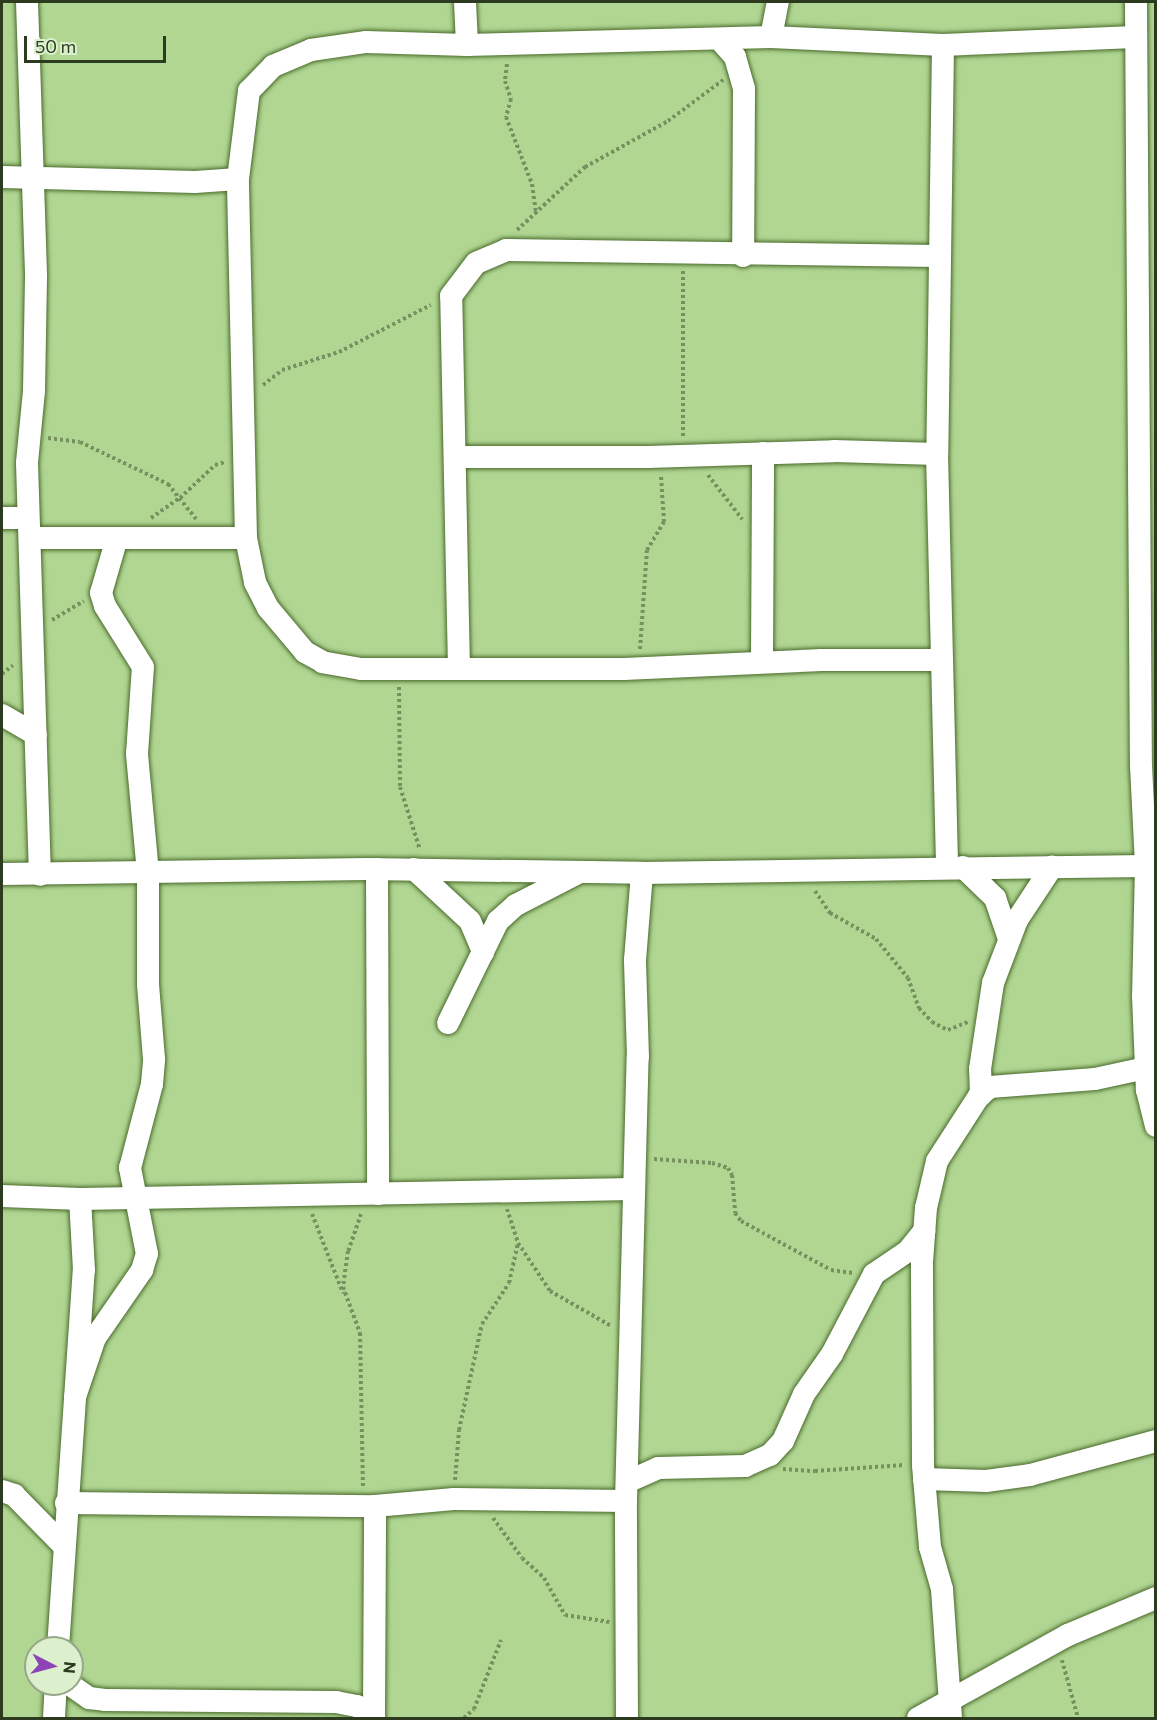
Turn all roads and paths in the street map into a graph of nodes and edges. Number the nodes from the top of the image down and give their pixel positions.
1 (27, 2) edge
2 (465, 2) edge
3 (778, 2) edge
4 (1142, 4) edge
5 (771, 37) junction
6 (1135, 37) junction
7 (719, 39) junction
8 (494, 44) junction
9 (467, 45) junction
10 (943, 45) junction
11 (739, 66) junction
12 (2, 177) edge
13 (30, 177) junction
14 (238, 178) junction
15 (536, 211) junction
16 (504, 250) junction
17 (687, 253) junction
18 (743, 256) junction
19 (937, 256) junction
20 (451, 296) junction
21 (244, 404) junction
22 (27, 439) junction
23 (763, 453) junction
24 (937, 454) junction
25 (684, 456) junction
26 (457, 457) junction
27 (245, 466) junction
28 (180, 498) junction
29 (2, 518) edge
30 (746, 522) dead end
31 (29, 528) junction
32 (117, 538) junction
33 (207, 538) junction
34 (246, 538) junction
35 (103, 581) junction
36 (1148, 587) edge
37 (33, 644) junction
38 (942, 660) junction
39 (762, 662) junction
40 (648, 668) junction
41 (399, 669) junction
42 (459, 669) junction
43 (2, 716) edge
44 (36, 735) junction
45 (1146, 866) junction
46 (1052, 867) junction
47 (955, 868) junction
48 (377, 869) junction
49 (420, 869) junction
50 (802, 870) junction
51 (580, 872) junction
52 (148, 873) junction
53 (642, 873) junction
54 (2, 874) edge
55 (40, 874) junction
56 (1009, 939) junction
57 (483, 952) junction
58 (989, 1010) junction
59 (448, 1023) dead end
60 (1146, 1068) junction
61 (981, 1095) junction
62 (1155, 1125) edge
63 (634, 1158) junction
64 (633, 1189) junction
65 (501, 1192) junction
66 (373, 1194) junction
67 (309, 1195) junction
68 (2, 1196) edge
69 (134, 1198) junction
70 (81, 1199) junction
71 (924, 1231) junction
72 (518, 1243) junction
73 (881, 1269) junction
74 (345, 1296) junction
75 (631, 1339) junction
76 (75, 1397) junction
77 (1155, 1441) edge
78 (758, 1462) junction
79 (923, 1472) junction
80 (2, 1491) edge
81 (626, 1491) junction
82 (454, 1499) junction
83 (482, 1499) junction
84 (66, 1503) junction
85 (370, 1506) junction
86 (63, 1545) junction
87 (1155, 1598) edge
88 (627, 1623) junction
89 (59, 1636) edge
90 (501, 1640) dead end
91 (1056, 1642) junction
92 (84, 1694) edge
93 (55, 1696) edge
94 (951, 1711) edge
95 (374, 1717) edge
96 (54, 1719) edge
97 (464, 1719) edge
98 (627, 1719) edge
99 (918, 1719) edge
100 (1078, 1719) edge

1 - 13 street
2 - 9 street
3 - 5 street
4 - 6 street
5 - 7 street
5 - 10 street
6 - 10 street
6 - 36 street
7 - 8 street
7 - 11 street
8 - 9 street
8 - 15 path
9 - 14 street
10 - 19 street
11 - 15 path
11 - 18 street
12 - 13 street
13 - 14 street
13 - 22 street
14 - 21 street
15 - 16 path
16 - 17 street
16 - 20 street
17 - 18 street
17 - 25 path
18 - 19 street
19 - 24 street
20 - 21 path
20 - 26 street
21 - 27 street
22 - 28 path
22 - 31 street
23 - 24 street
23 - 25 street
23 - 39 street
24 - 38 street
25 - 26 street
25 - 30 path
25 - 40 path
26 - 42 street
27 - 28 path
27 - 34 street
28 - 33 path
29 - 31 street
31 - 32 street
31 - 37 street
32 - 33 street
32 - 35 street
33 - 34 street
34 - 41 street
35 - 37 path
35 - 52 street
36 - 45 street
37 - 44 street
38 - 39 street
38 - 47 street
39 - 40 street
40 - 42 street
41 - 42 street
41 - 49 path
43 - 44 street
44 - 55 street
45 - 46 street
45 - 60 street
46 - 47 street
46 - 56 street
47 - 50 street
47 - 56 street
48 - 49 street
48 - 52 street
48 - 66 street
49 - 51 street
49 - 57 street
50 - 53 street
50 - 58 path
51 - 53 street
51 - 57 street
52 - 55 street
52 - 69 street
53 - 63 street
54 - 55 street
56 - 58 street
57 - 59 street
58 - 61 street
60 - 61 street
60 - 62 street
61 - 71 street
63 - 64 street
63 - 73 path
64 - 65 street
64 - 75 street
65 - 66 street
65 - 72 path
66 - 67 street
66 - 74 path
67 - 69 street
67 - 74 path
68 - 70 street
69 - 70 street
69 - 76 street
70 - 76 street
71 - 73 street
71 - 79 street
72 - 75 path
72 - 82 path
73 - 78 street
74 - 85 path
75 - 81 street
76 - 84 street
77 - 79 street
78 - 79 path
78 - 81 street
79 - 94 street
80 - 86 street
81 - 83 street
81 - 88 street
82 - 83 street
82 - 85 street
83 - 88 path
84 - 85 street
84 - 86 street
85 - 95 street
86 - 89 street
87 - 91 street
88 - 98 street
90 - 97 path
91 - 94 street
91 - 100 path
92 - 95 street
93 - 96 street
94 - 99 street

